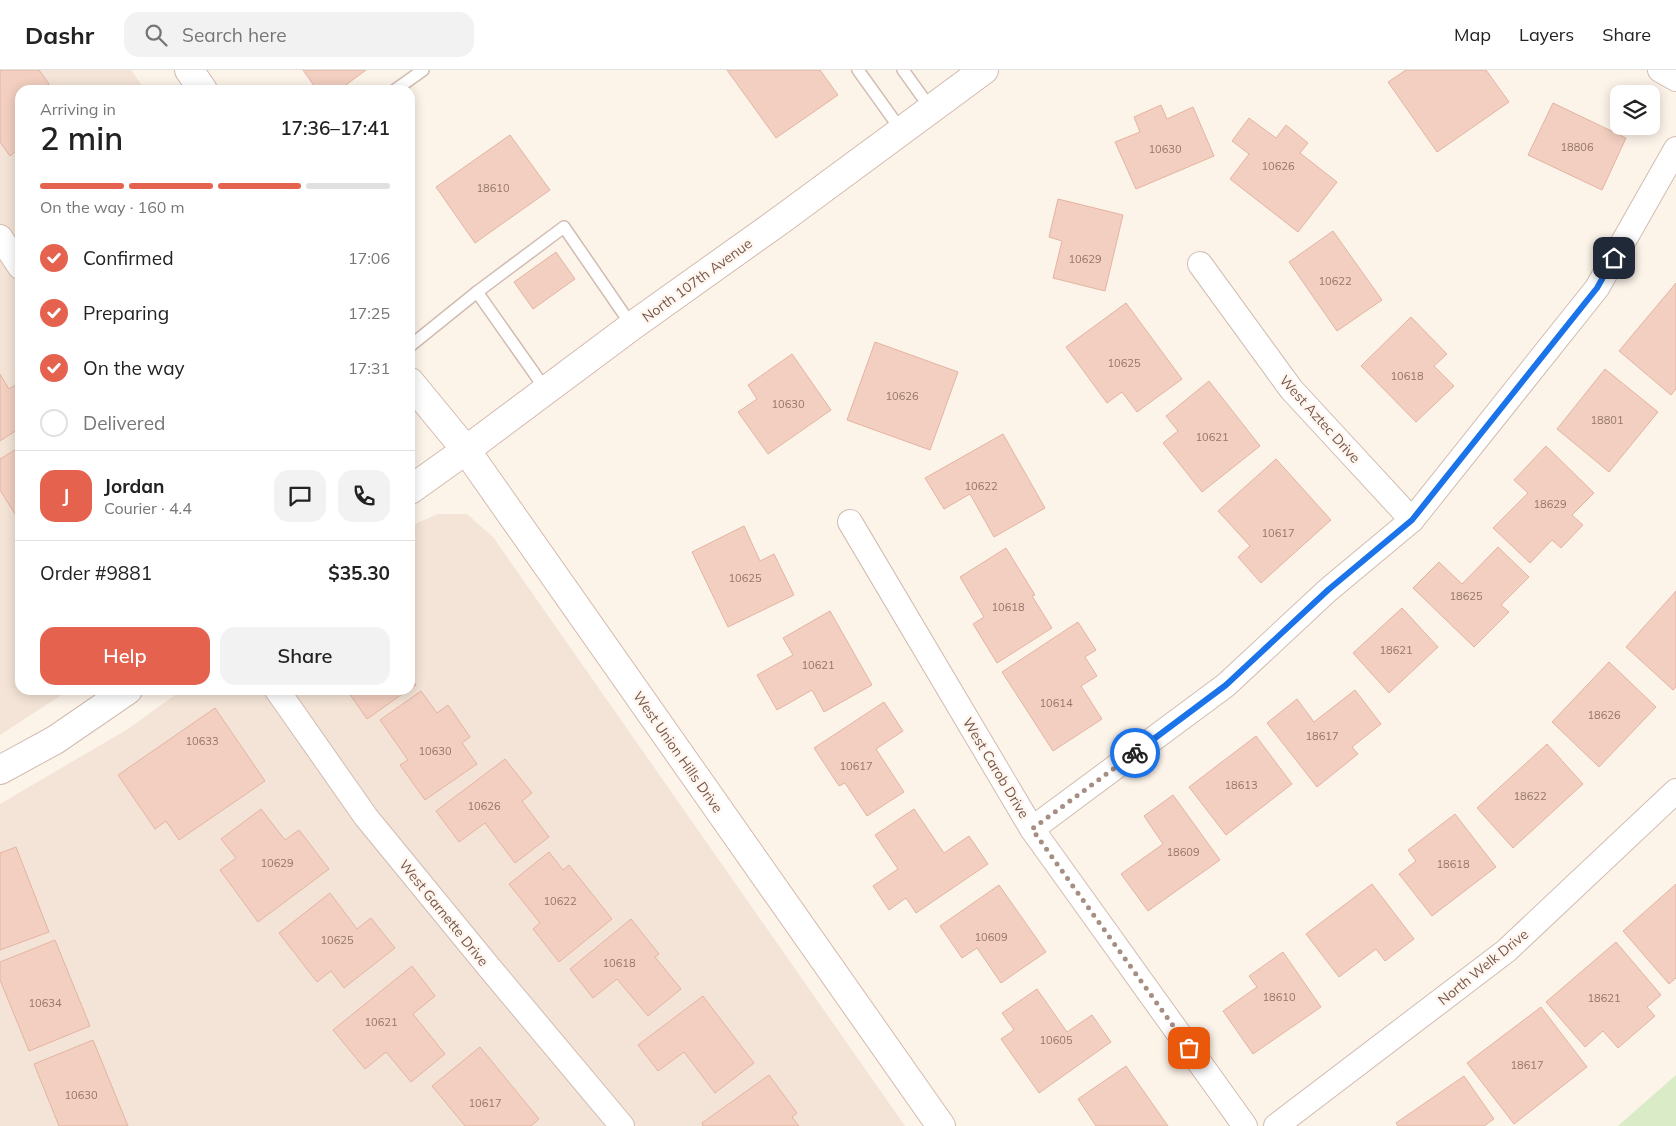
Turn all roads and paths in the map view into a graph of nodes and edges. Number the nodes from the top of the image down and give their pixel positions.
1 (189, 70) edge
2 (424, 70) edge
3 (858, 70) edge
4 (903, 70) edge
5 (984, 70) edge
6 (1660, 70) edge
7 (1676, 79) edge
8 (200, 85) edge
9 (402, 85) edge
10 (931, 109) junction
11 (901, 130) junction
12 (1676, 149) edge
13 (0, 237) edge
14 (15, 260) edge
15 (1200, 264) dead end
16 (477, 292) junction
17 (632, 326) junction
18 (415, 342) edge
19 (415, 388) edge
20 (546, 390) junction
21 (466, 450) junction
22 (415, 486) edge
23 (1412, 520) junction
24 (850, 522) dead end
25 (121, 695) edge
26 (281, 695) edge
27 (0, 770) edge
28 (1676, 791) edge
29 (1032, 829) junction
30 (622, 1126) edge
31 (941, 1126) edge
32 (1245, 1126) edge
33 (1276, 1126) edge

1 - 8 main road
2 - 9 lane
3 - 11 lane
4 - 10 lane
5 - 10 main road, North 107th Avenue
6 - 7 street
10 - 11 main road, North 107th Avenue
11 - 17 main road, North 107th Avenue
12 - 23 street
13 - 14 street
15 - 23 street, West Aztec Drive
16 - 17 lane
16 - 18 lane
16 - 20 lane
17 - 20 main road, North 107th Avenue
19 - 21 main road, West Union Hills Drive
20 - 21 main road, North 107th Avenue
21 - 22 main road, North 107th Avenue
21 - 31 main road, West Union Hills Drive
23 - 29 street
24 - 29 street, West Carob Drive
25 - 27 main road
26 - 30 street, West Garnette Drive
28 - 33 street, North Welk Drive
29 - 32 street, West Carob Drive

